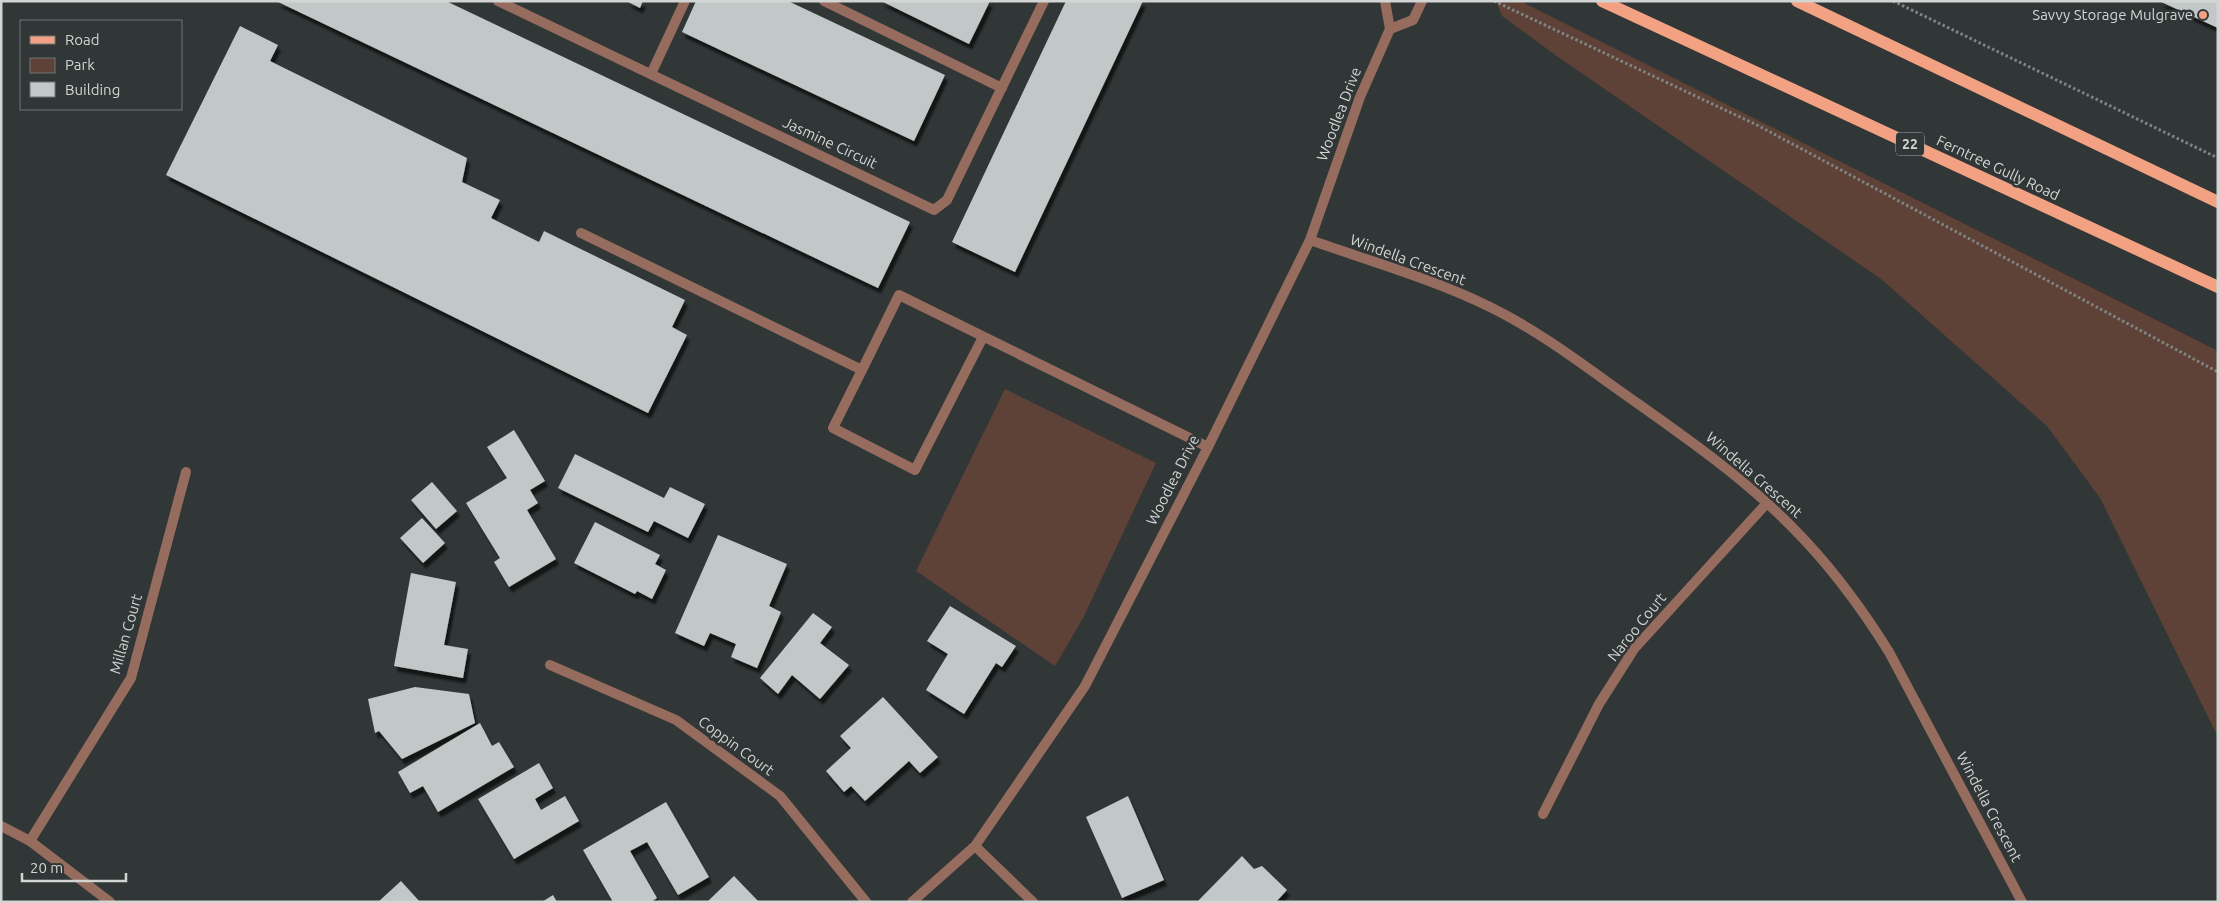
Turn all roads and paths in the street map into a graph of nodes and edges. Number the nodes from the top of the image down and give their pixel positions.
1 (498, 1) edge
2 (685, 1) edge
3 (824, 1) edge
4 (1044, 1) edge
5 (1385, 1) edge
6 (1422, 1) edge
7 (1494, 1) edge
8 (1602, 1) edge
9 (1797, 1) edge
10 (1893, 1) edge
11 (1390, 29) junction
12 (651, 74) junction
13 (1002, 88) junction
14 (2218, 158) edge
15 (2218, 202) edge
16 (580, 233) dead end
17 (1310, 240) junction
18 (2218, 288) edge
19 (983, 337) junction
20 (862, 370) junction
21 (2218, 372) edge
22 (1208, 446) junction
23 (186, 472) dead end
24 (1766, 504) junction
25 (550, 665) dead end
26 (1543, 814) dead end
27 (1, 826) edge
28 (30, 841) junction
29 (975, 846) junction
30 (110, 902) edge
31 (866, 902) edge
32 (912, 902) edge
33 (1033, 902) edge
34 (2022, 902) edge

1 - 12 street, Jasmine Circuit
2 - 12 street
3 - 13 street
4 - 13 street, Jasmine Circuit
5 - 11 street
6 - 11 street
7 - 21 path
8 - 18 main road, Ferntree Gully Road / 22
9 - 15 main road
10 - 14 path
11 - 17 street, Woodlea Drive
12 - 13 street, Jasmine Circuit
16 - 20 street
17 - 22 street, Woodlea Drive
17 - 24 street, Windella Crescent
19 - 20 street
19 - 20 street
19 - 22 street
22 - 29 street, Woodlea Drive
23 - 28 street, Millan Court
24 - 26 street, Naroo Court
24 - 34 street, Windella Crescent
25 - 31 street, Coppin Court
27 - 28 street
28 - 30 street
29 - 32 street, Woodlea Drive
29 - 33 street

